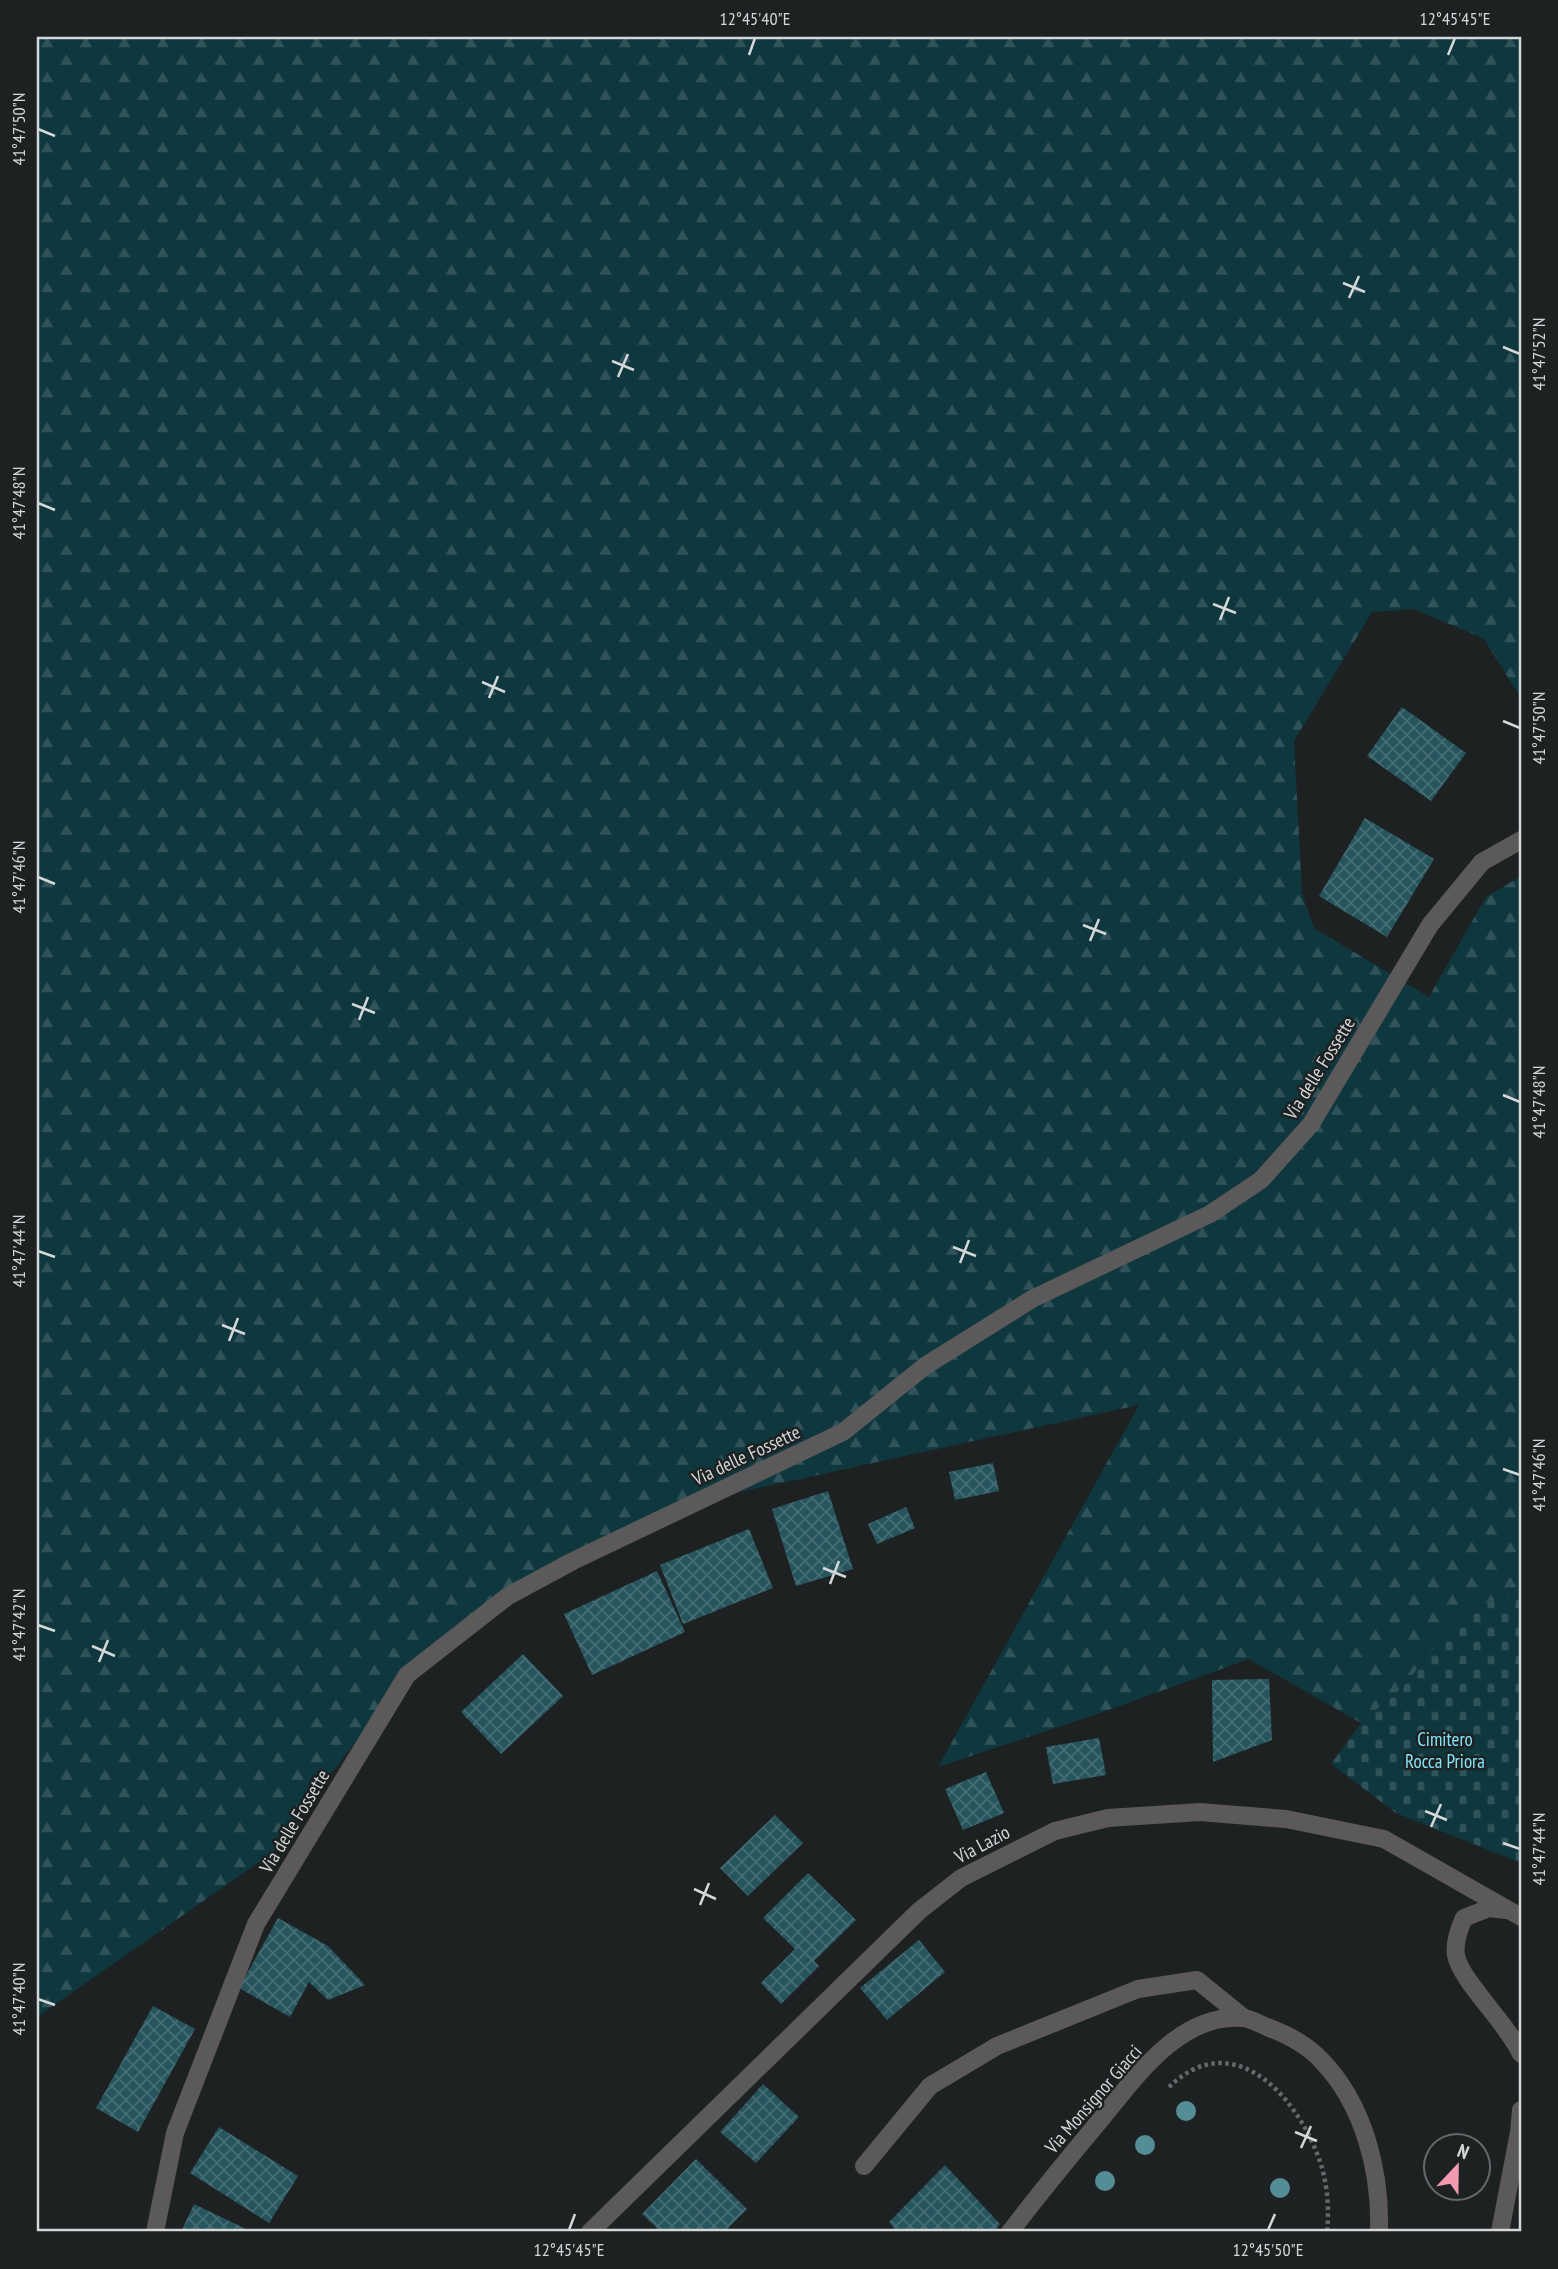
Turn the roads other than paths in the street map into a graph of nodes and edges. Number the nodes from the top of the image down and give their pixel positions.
1 (1521, 840) edge
2 (1515, 1914) edge
3 (1244, 2018) junction
4 (1521, 2054) edge
5 (1521, 2110) edge
6 (864, 2166) dead end
7 (155, 2232) edge
8 (590, 2232) edge
9 (1010, 2232) edge
10 (1378, 2232) edge
11 (1500, 2232) edge

1 - 7 street, Via delle Fossette
2 - 4 street
2 - 8 street, Via Lazio
3 - 6 street
3 - 9 street, Via Monsignor Giacci
3 - 10 street, Via Monsignor Giacci
5 - 11 street

